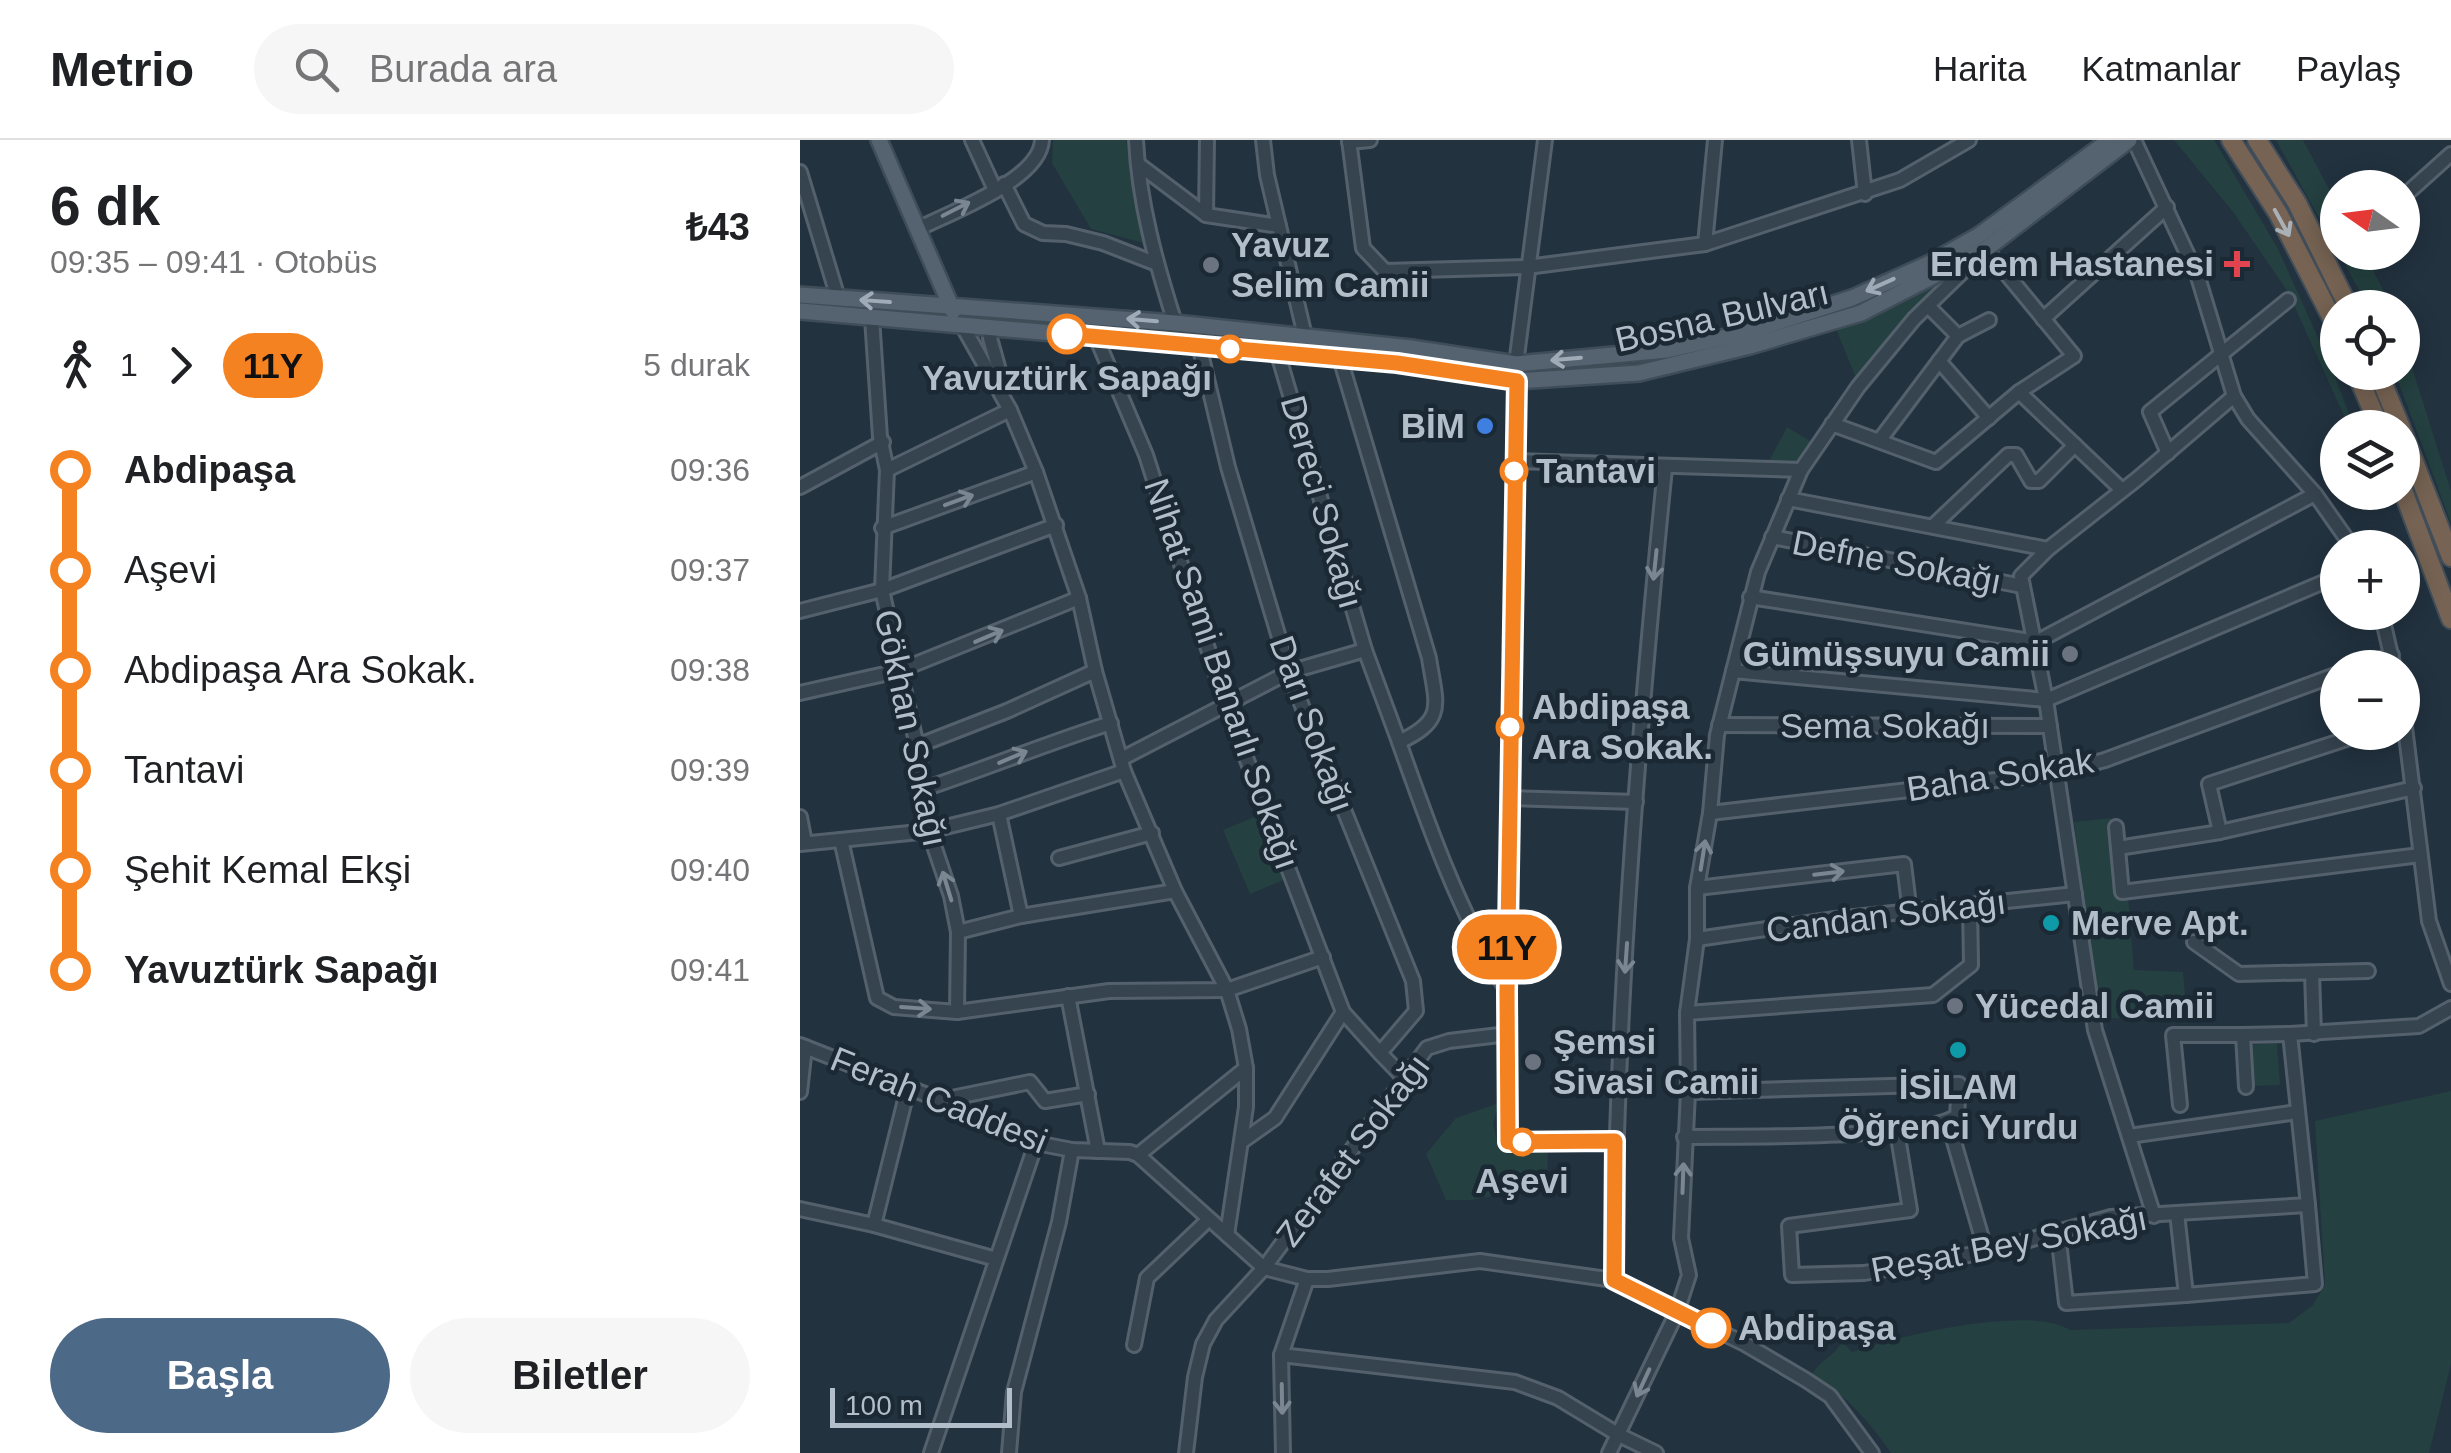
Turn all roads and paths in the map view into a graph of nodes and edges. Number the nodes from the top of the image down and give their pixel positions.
1 (879, 140) edge
2 (972, 140) edge
3 (1042, 140) edge
4 (1136, 140) edge
5 (1207, 140) edge
6 (1263, 140) edge
7 (1370, 140) edge
8 (1545, 140) edge
9 (1715, 140) edge
10 (1859, 140) edge
11 (1969, 140) edge
12 (2110, 140) edge
13 (2132, 140) edge
14 (2231, 140) edge
15 (2256, 140) edge
16 (1349, 141) edge
17 (2451, 154) edge
18 (1138, 164) junction
19 (800, 172) edge
20 (2420, 182) edge
21 (1000, 187) junction
22 (1866, 194) junction
23 (2166, 206) junction
24 (1206, 215) junction
25 (1279, 226) junction
26 (918, 229) junction
27 (1705, 244) junction
28 (1986, 250) junction
29 (1156, 264) junction
30 (1527, 266) junction
31 (2341, 290) edge
32 (2320, 295) edge
33 (800, 296) edge
34 (838, 298) junction
35 (2288, 300) dead end
36 (950, 305) junction
37 (1928, 306) junction
38 (800, 312) edge
39 (872, 318) junction
40 (2043, 318) junction
41 (1989, 320) dead end
42 (910, 321) junction
43 (1175, 323) junction
44 (962, 325) junction
45 (991, 328) junction
46 (1305, 336) junction
47 (1958, 336) junction
48 (1096, 337) junction
49 (1198, 346) junction
50 (1278, 354) junction
51 (2220, 354) junction
52 (1340, 358) junction
53 (1939, 361) junction
54 (1517, 372) junction
55 (2019, 392) junction
56 (2234, 396) junction
57 (1010, 410) junction
58 (1989, 418) junction
59 (1832, 424) junction
60 (883, 442) junction
61 (1880, 442) junction
62 (2075, 446) junction
63 (2168, 453) junction
64 (1514, 462) junction
65 (1665, 468) junction
66 (887, 470) junction
67 (1801, 470) junction
68 (1036, 472) junction
69 (2420, 476) edge
70 (800, 487) edge
71 (2122, 490) junction
72 (2315, 494) junction
73 (1788, 499) junction
74 (2410, 510) edge
75 (1056, 525) junction
76 (1933, 526) junction
77 (882, 528) junction
78 (2340, 530) edge
79 (1772, 538) junction
80 (2048, 548) junction
81 (2451, 557) edge
82 (2320, 584) edge
83 (2022, 586) junction
84 (882, 590) junction
85 (1750, 596) junction
86 (1079, 598) junction
87 (800, 612) edge
88 (2451, 619) edge
89 (2036, 642) junction
90 (1365, 650) junction
91 (898, 670) junction
92 (1095, 671) junction
93 (1289, 672) junction
94 (1733, 672) junction
95 (2320, 681) edge
96 (800, 693) edge
97 (2046, 700) junction
98 (1226, 705) junction
99 (1111, 723) junction
100 (1720, 725) junction
101 (2050, 726) junction
102 (1400, 742) junction
103 (917, 746) junction
104 (2320, 748) edge
105 (2408, 750) edge
106 (1122, 765) junction
107 (2057, 772) junction
108 (2414, 788) junction
109 (921, 790) junction
110 (1510, 798) junction
111 (1636, 802) junction
112 (1710, 813) junction
113 (999, 814) junction
114 (800, 817) edge
115 (2116, 826) dead end
116 (929, 831) junction
117 (2220, 832) junction
118 (1152, 833) junction
119 (842, 840) junction
120 (802, 844) edge
121 (2118, 848) junction
122 (2420, 855) junction
123 (1060, 858) dead end
124 (1697, 888) junction
125 (1175, 891) junction
126 (2075, 894) junction
127 (1970, 906) junction
128 (1910, 913) junction
129 (1020, 916) junction
130 (958, 932) junction
131 (1698, 939) junction
132 (2194, 942) dead end
133 (1323, 957) junction
134 (2368, 971) dead end
135 (2312, 973) junction
136 (2451, 984) edge
137 (1227, 990) junction
138 (1507, 992) junction
139 (1068, 996) junction
140 (2451, 1008) edge
141 (957, 1012) junction
142 (1343, 1012) junction
143 (1687, 1013) junction
144 (1508, 1034) junction
145 (2290, 1034) junction
146 (2314, 1034) junction
147 (2242, 1035) junction
148 (802, 1046) edge
149 (1380, 1053) junction
150 (1246, 1068) junction
151 (1404, 1078) junction
152 (2246, 1087) dead end
153 (908, 1088) junction
154 (800, 1092) edge
155 (1688, 1092) junction
156 (1088, 1094) junction
157 (940, 1100) junction
158 (2180, 1105) dead end
159 (2297, 1112) junction
160 (1948, 1122) junction
161 (1897, 1130) junction
162 (2130, 1136) junction
163 (1684, 1137) junction
164 (1244, 1140) junction
165 (1615, 1141) junction
166 (1036, 1143) junction
167 (1072, 1150) junction
168 (1098, 1151) junction
169 (1138, 1155) junction
170 (2308, 1204) junction
171 (800, 1209) edge
172 (2176, 1213) junction
173 (2154, 1216) junction
174 (1208, 1220) junction
175 (874, 1225) junction
176 (2058, 1232) junction
177 (1227, 1235) junction
178 (1986, 1252) junction
179 (996, 1259) junction
180 (1264, 1268) junction
181 (1307, 1279) junction
182 (1614, 1280) junction
183 (2186, 1295) junction
184 (1676, 1312) junction
185 (1134, 1345) dead end
186 (1281, 1355) junction
187 (1618, 1435) junction
188 (930, 1453) edge
189 (1008, 1453) edge
190 (1186, 1453) edge
191 (1284, 1453) edge
192 (1609, 1453) edge
193 (1656, 1453) edge
194 (1872, 1453) edge

1 - 26 main road
2 - 21 street
3 - 21 street
4 - 18 street
5 - 24 street
6 - 25 street
7 - 16 street
8 - 30 street
9 - 27 street
10 - 22 street
11 - 22 street
12 -> 54 main road, Bosna Bulvarı
13 - 23 street
13 - 28 main road, Bosna Bulvarı
14 -> 32 highway
15 - 31 highway
16 - 30 street
17 - 20 street
18 - 24 street
18 - 29 street
19 - 34 street
26 -> 21 street
21 - 29 street
22 - 27 street
23 - 40 street
23 - 51 street
24 - 25 street
25 - 46 street
26 - 36 main road
27 - 30 street
28 - 37 street
28 - 40 street
28 - 54 main road, Bosna Bulvarı
29 - 43 street
30 - 54 street
33 - 34 main road, Bosna Bulvarı
36 -> 34 main road, Bosna Bulvarı
35 - 51 street
36 - 42 main road
43 -> 36 main road, Bosna Bulvarı
36 - 44 main road
37 - 47 street
37 - 59 street
38 - 39 main road, Bosna Bulvarı
39 - 42 main road, Bosna Bulvarı
39 - 60 street, Gökhan Sokağı
40 - 55 street
41 - 47 street
42 - 44 main road, Bosna Bulvarı
43 - 46 main road, Bosna Bulvarı
44 - 45 main road, Bosna Bulvarı
44 - 57 street
45 - 48 main road, Bosna Bulvarı
45 - 57 street
46 - 54 main road, Bosna Bulvarı
47 - 53 street
48 - 49 main road, Bosna Bulvarı
48 - 98 street, Nihat Sami Banarlı Sokağı
49 - 50 main road, Bosna Bulvarı
49 - 93 street, Darı Sokağı
50 - 52 main road, Bosna Bulvarı
50 - 90 street, Dereci Sokağı
51 - 56 street
51 - 63 street
52 - 54 main road, Bosna Bulvarı
52 - 102 street
53 - 58 street
53 - 61 street
54 - 64 street
55 - 58 street
55 - 62 street
56 - 63 street
56 - 72 street
57 - 66 street
57 - 68 street
58 - 61 street
59 - 61 street
59 - 67 street
60 - 66 street, Gökhan Sokağı
60 - 70 street
62 - 71 street
62 - 76 street
63 - 71 street
64 - 65 street
64 - 110 street
65 - 67 street
65 -> 111 street
66 - 77 street, Gökhan Sokağı
67 - 73 street
68 - 75 street
77 -> 68 street
69 - 81 highway
71 - 80 street
72 - 78 street
72 - 89 street
73 - 76 street
73 - 79 street
74 - 88 highway
75 - 84 street
75 - 86 street
76 - 80 street
77 - 84 street, Gökhan Sokağı
79 - 83 street, Defne Sokağı
79 - 85 street
80 - 83 street
82 - 97 street
83 - 89 street
84 - 87 street
84 - 91 street, Gökhan Sokağı
85 - 89 street
85 - 94 street
91 -> 86 street
86 - 92 street
89 - 97 street
90 - 93 street
90 - 102 street, Dereci Sokağı
91 - 96 street
91 - 103 street, Gökhan Sokağı
92 - 99 street
92 - 103 street
93 - 98 street
93 - 149 street, Darı Sokağı
94 - 97 street
94 - 100 street
95 - 107 street, Baha Sokak
97 - 101 street
98 - 106 street
98 - 133 street, Nihat Sami Banarlı Sokağı
99 - 106 street
109 -> 99 street
100 - 101 street, Sema Sokağı
100 - 112 street
101 - 107 street
102 - 138 street, Dereci Sokağı
103 - 109 street, Gökhan Sokağı
104 - 117 street
105 - 108 street
106 - 113 street
106 - 118 street
107 - 112 street, Baha Sokak
107 - 126 street
108 - 117 street
108 - 122 street
109 - 116 street, Gökhan Sokağı
110 - 111 street
110 - 138 street
111 -> 165 street
124 -> 112 street
113 - 116 street
113 - 129 street
114 - 120 street
115 - 121 street
116 - 119 street
130 -> 116 street, Gökhan Sokağı
117 - 121 street
118 - 123 street
118 - 125 street
119 - 120 street
119 -> 141 street
121 - 122 street
122 - 136 street
124 -> 128 street
124 - 131 street
125 - 129 street
125 - 137 street
126 - 127 street, Candan Sokağı
126 - 162 street
127 - 128 street, Candan Sokağı
127 - 143 street
128 - 131 street, Candan Sokağı
129 - 130 street
130 - 141 street, Gökhan Sokağı
131 - 143 street
132 - 135 street
133 - 137 street
133 - 142 street, Nihat Sami Banarlı Sokağı
134 - 135 street
135 - 146 street
137 - 139 street
137 - 150 street
138 - 144 street
139 - 141 street
139 - 156 street
140 - 146 street
142 - 149 street, Nihat Sami Banarlı Sokağı
142 - 164 street
143 - 155 street
144 - 151 street, Zerafet Sokağı
144 - 165 street
145 - 146 street
145 - 147 street
145 - 159 street
147 - 152 street
147 - 158 street
148 - 153 street, Ferah Caddesi
148 - 154 street
149 - 151 street
150 - 164 street
150 - 169 street
151 - 180 street, Zerafet Sokağı
153 - 157 street, Ferah Caddesi
153 - 175 street
155 - 160 street
155 - 163 street
156 - 157 street
156 - 168 street
157 - 166 street, Ferah Caddesi
159 - 162 street
159 - 170 street
160 - 161 street
160 - 178 street
161 - 163 street
161 - 178 street, Reşat Bey Sokağı
162 - 173 street
184 -> 163 street
164 - 177 street
165 - 182 street
166 - 167 street, Ferah Caddesi
166 - 179 street
167 - 168 street, Ferah Caddesi
167 - 189 street
168 - 169 street, Ferah Caddesi
169 - 174 street
170 - 172 street, Reşat Bey Sokağı
170 - 183 street
171 - 175 street
172 - 173 street, Reşat Bey Sokağı
172 - 183 street
173 - 176 street, Reşat Bey Sokağı
174 - 177 street
174 - 185 street
175 - 179 street
176 - 178 street, Reşat Bey Sokağı
176 - 183 street
177 - 180 street
179 - 188 street
180 - 181 street
180 - 190 street, Zerafet Sokağı
181 - 182 street
181 - 186 street
182 - 184 street
184 -> 187 street
184 - 194 street
186 - 187 street
186 -> 191 street
187 - 192 street
187 - 193 street

